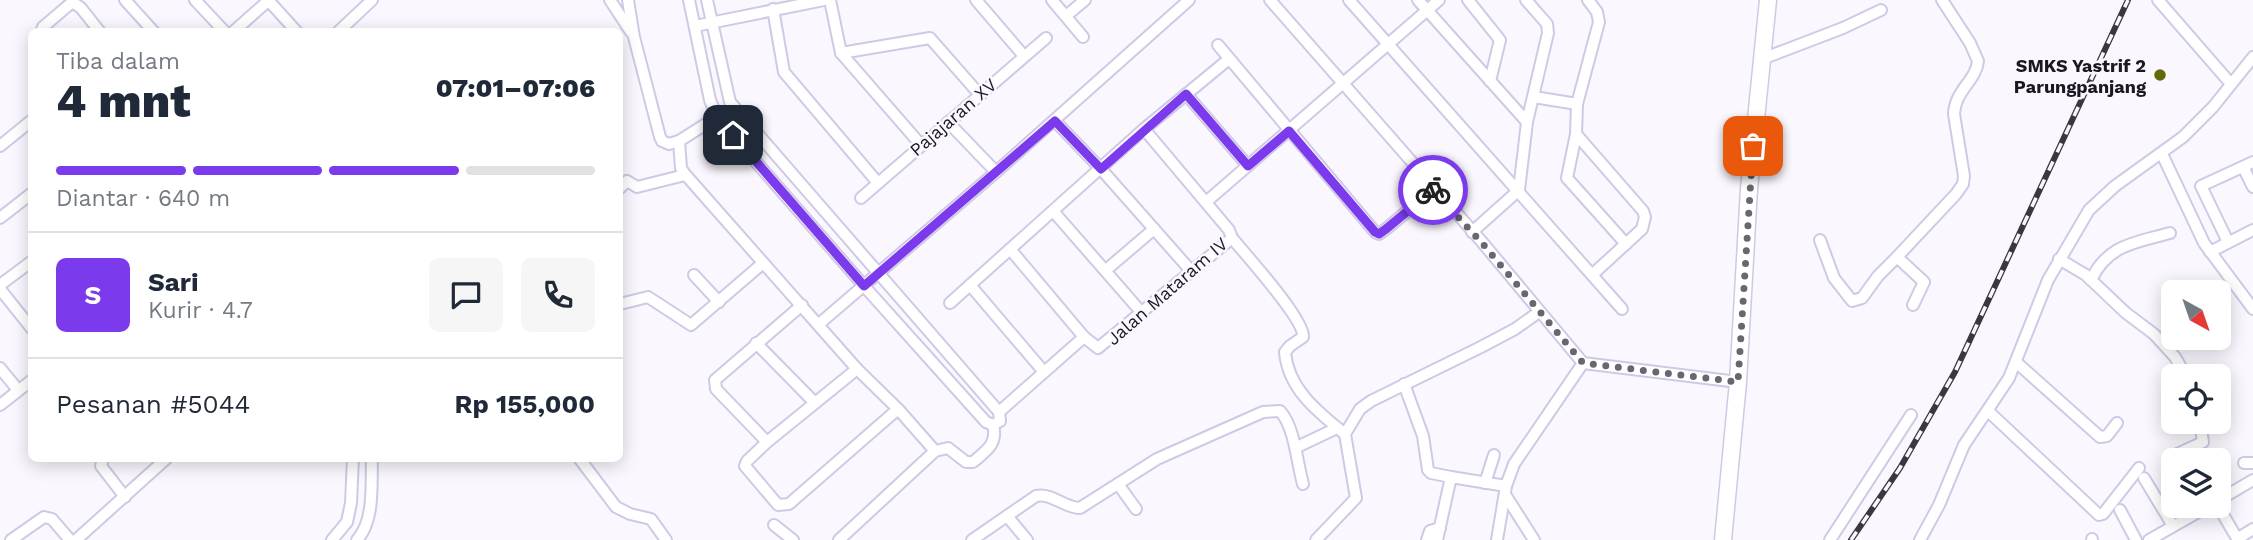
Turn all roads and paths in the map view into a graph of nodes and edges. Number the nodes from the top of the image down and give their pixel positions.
1 (125, 0) edge
2 (195, 0) edge
3 (268, 0) edge
4 (372, 0) edge
5 (610, 0) edge
6 (628, 0) edge
7 (689, 0) edge
8 (707, 0) edge
9 (824, 0) edge
10 (830, 0) edge
11 (975, 0) edge
12 (1052, 0) edge
13 (1085, 0) edge
14 (1189, 0) edge
15 (1270, 0) edge
16 (1349, 0) edge
17 (1418, 0) edge
18 (1439, 0) edge
19 (1468, 0) edge
20 (1526, 0) edge
21 (1588, 0) edge
22 (1769, 0) edge
23 (1942, 0) edge
24 (2158, 0) edge
25 (773, 9) junction
26 (1427, 10) junction
27 (1881, 10) dead end
28 (1066, 16) junction
29 (711, 22) junction
30 (695, 26) junction
31 (43, 28) edge
32 (97, 28) edge
33 (150, 28) edge
34 (221, 28) edge
35 (237, 28) edge
36 (293, 28) edge
37 (342, 28) edge
38 (634, 37) junction
39 (1046, 37) dead end
40 (1083, 37) dead end
41 (1389, 44) junction
42 (1218, 45) dead end
43 (841, 53) junction
44 (1024, 56) junction
45 (2253, 57) edge
46 (1229, 58) junction
47 (1762, 59) junction
48 (1490, 81) junction
49 (1343, 84) junction
50 (2231, 84) junction
51 (980, 94) junction
52 (1186, 94) junction
53 (1534, 97) junction
54 (1577, 104) junction
55 (717, 117) junction
56 (1055, 121) junction
57 (948, 122) junction
58 (1528, 122) junction
59 (28, 123) edge
60 (1144, 129) junction
61 (1289, 131) junction
62 (1576, 134) junction
63 (679, 141) junction
64 (922, 145) junction
65 (0, 146) edge
66 (2162, 155) junction
67 (2248, 164) edge
68 (1248, 166) junction
69 (1101, 169) junction
70 (996, 172) junction
71 (685, 175) junction
72 (878, 183) junction
73 (623, 185) edge
74 (2253, 187) edge
75 (1434, 189) junction
76 (1518, 190) junction
77 (28, 195) edge
78 (861, 198) dead end
79 (1206, 202) junction
80 (1053, 211) junction
81 (0, 218) edge
82 (1154, 229) junction
83 (2253, 230) edge
84 (1472, 232) junction
85 (2170, 233) dead end
86 (1232, 238) junction
87 (1820, 240) dead end
88 (2228, 242) junction
89 (1626, 244) junction
90 (1010, 249) junction
91 (2210, 252) junction
92 (1897, 257) junction
93 (2059, 259) junction
94 (763, 263) junction
95 (28, 264) edge
96 (1105, 270) junction
97 (1192, 272) junction
98 (878, 274) junction
99 (1593, 274) junction
100 (694, 275) dead end
101 (2091, 280) junction
102 (970, 285) junction
103 (864, 286) junction
104 (0, 287) edge
105 (719, 302) junction
106 (623, 303) edge
107 (950, 303) dead end
108 (1913, 304) dead end
109 (802, 305) junction
110 (2252, 306) edge
111 (1622, 309) dead end
112 (1539, 312) junction
113 (1142, 313) junction
114 (28, 324) edge
115 (819, 324) junction
116 (1084, 337) junction
117 (756, 343) junction
118 (2016, 362) junction
119 (1583, 363) junction
120 (2178, 364) edge
121 (0, 368) edge
122 (857, 369) junction
123 (1044, 372) junction
124 (1738, 382) junction
125 (28, 383) edge
126 (1404, 384) junction
127 (18, 390) junction
128 (815, 403) junction
129 (0, 405) edge
130 (898, 409) junction
131 (1988, 411) junction
132 (1911, 415) dead end
133 (998, 418) junction
134 (2117, 423) dead end
135 (1341, 431) junction
136 (2202, 434) edge
137 (767, 442) junction
138 (1297, 447) junction
139 (2190, 448) edge
140 (935, 451) junction
141 (1494, 455) dead end
142 (102, 462) edge
143 (163, 462) edge
144 (353, 462) edge
145 (372, 462) edge
146 (582, 462) edge
147 (1451, 477) junction
148 (2253, 480) edge
149 (1485, 483) junction
150 (1118, 484) junction
151 (1303, 484) dead end
152 (1506, 491) junction
153 (2231, 493) edge
154 (125, 497) junction
155 (1136, 509) dead end
156 (2120, 510) dead end
157 (1006, 516) junction
158 (2187, 518) edge
159 (2225, 518) edge
160 (775, 525) dead end
161 (2173, 526) junction
162 (1440, 528) junction
163 (2253, 529) edge
164 (1322, 538) edge
165 (2237, 539) edge
166 (11, 540) edge
167 (70, 540) edge
168 (76, 540) edge
169 (332, 540) edge
170 (357, 540) edge
171 (666, 540) edge
172 (793, 540) edge
173 (839, 540) edge
174 (972, 540) edge
175 (1027, 540) edge
176 (1427, 540) edge
177 (1437, 540) edge
178 (1497, 540) edge
179 (1534, 540) edge
180 (1723, 540) edge
181 (1830, 540) edge
182 (1920, 540) edge
183 (2136, 540) edge
184 (2149, 540) edge

1 - 33 street
2 - 34 street
3 - 35 street
3 - 36 street
4 - 37 street
5 - 38 street
6 - 38 street
7 - 30 street
8 - 29 street
9 - 25 street
10 - 43 street
11 - 44 street
12 - 28 street
13 - 28 street
14 - 56 street
15 - 49 street
16 - 41 street
17 - 26 street
18 - 26 street
19 - 48 street
20 - 53 street
21 - 54 street
22 - 47 main road
23 - 92 street
24 - 50 street
25 - 29 street
25 - 72 street
26 - 41 street
26 - 48 street
27 - 47 street
28 - 40 street
29 - 30 street
29 - 98 street
30 - 55 street
31 - 32 street
38 - 63 street
39 - 44 street, Pajajaran XV
41 - 49 street
41 - 76 street
42 - 46 street
43 - 51 street
43 - 64 street
44 - 51 street, Pajajaran XV
45 - 50 street
46 - 52 street
46 - 61 street
47 - 124 main road
48 - 58 street
49 - 61 street
49 - 75 street
50 - 66 street
51 - 57 street, Pajajaran XV
52 - 60 street
52 - 68 street
53 - 54 street
53 - 58 street
54 - 62 street
55 - 63 street
55 - 103 street
56 - 69 street
56 - 70 street
57 - 64 street, Pajajaran XV
57 - 70 street
58 - 76 street
59 - 65 street
60 - 69 street
60 - 79 street, Jalan Mataram IV
61 - 68 street
61 - 75 street
62 - 89 street
62 - 89 street
63 - 71 street
64 - 72 street, Pajajaran XV
66 - 91 street
66 - 93 street
67 - 74 street
67 - 88 street
68 - 79 street
69 - 80 street
69 - 82 street
70 - 98 street
71 - 73 street
71 - 94 street
72 - 78 street, Pajajaran XV
75 - 84 street
76 - 84 street
76 - 99 street
77 - 81 street
79 - 86 street, Jalan Mataram IV
80 - 90 street
80 - 96 street
82 - 96 street
82 - 97 street
83 - 88 street
84 - 112 street
85 - 101 street
86 - 97 street, Jalan Mataram IV
86 - 135 street
87 - 92 street
88 - 91 street
89 - 99 street
90 - 102 street
90 - 116 street, Jalan Mataram IV
91 - 110 street
92 - 108 street
93 - 101 street
93 - 118 street
94 - 105 street
94 - 109 street
95 - 104 street
96 - 113 street
97 - 113 street, Jalan Mataram IV
98 - 103 street
98 - 133 street
99 - 111 street
100 - 105 street
101 - 120 street
102 - 107 street
102 - 123 street
103 - 115 street
103 - 133 street
104 - 114 street
105 - 106 street
109 - 115 street
109 - 117 street
112 - 119 street
112 - 126 street
113 - 116 street, Jalan Mataram IV
115 - 122 street
116 - 123 street
117 - 128 street
117 - 137 street
118 - 131 street
118 - 134 street
119 - 124 street
119 - 152 street
121 - 127 street
122 - 128 street
122 - 130 street
123 - 133 street
124 - 180 main road
125 - 127 street
126 - 135 street
126 - 147 street
127 - 129 street
128 - 137 street
130 - 137 street
130 - 140 street
131 - 161 street
131 - 182 street
132 - 181 street
133 - 140 street
135 - 138 street
135 - 164 street
136 - 139 street
138 - 150 street
138 - 151 street
140 - 173 street
141 - 149 street
142 - 154 street
143 - 154 street
144 - 169 street
145 - 170 street
146 - 171 street
147 - 149 street
147 - 162 street
148 - 153 street
149 - 152 street
150 - 155 street
150 - 157 street
152 - 178 street
152 - 179 street
154 - 168 street
156 - 183 street
157 - 174 street
157 - 175 street
158 - 161 street
159 - 165 street
160 - 172 street
161 - 184 street
162 - 176 street
162 - 177 street
163 - 165 street
166 - 167 street

